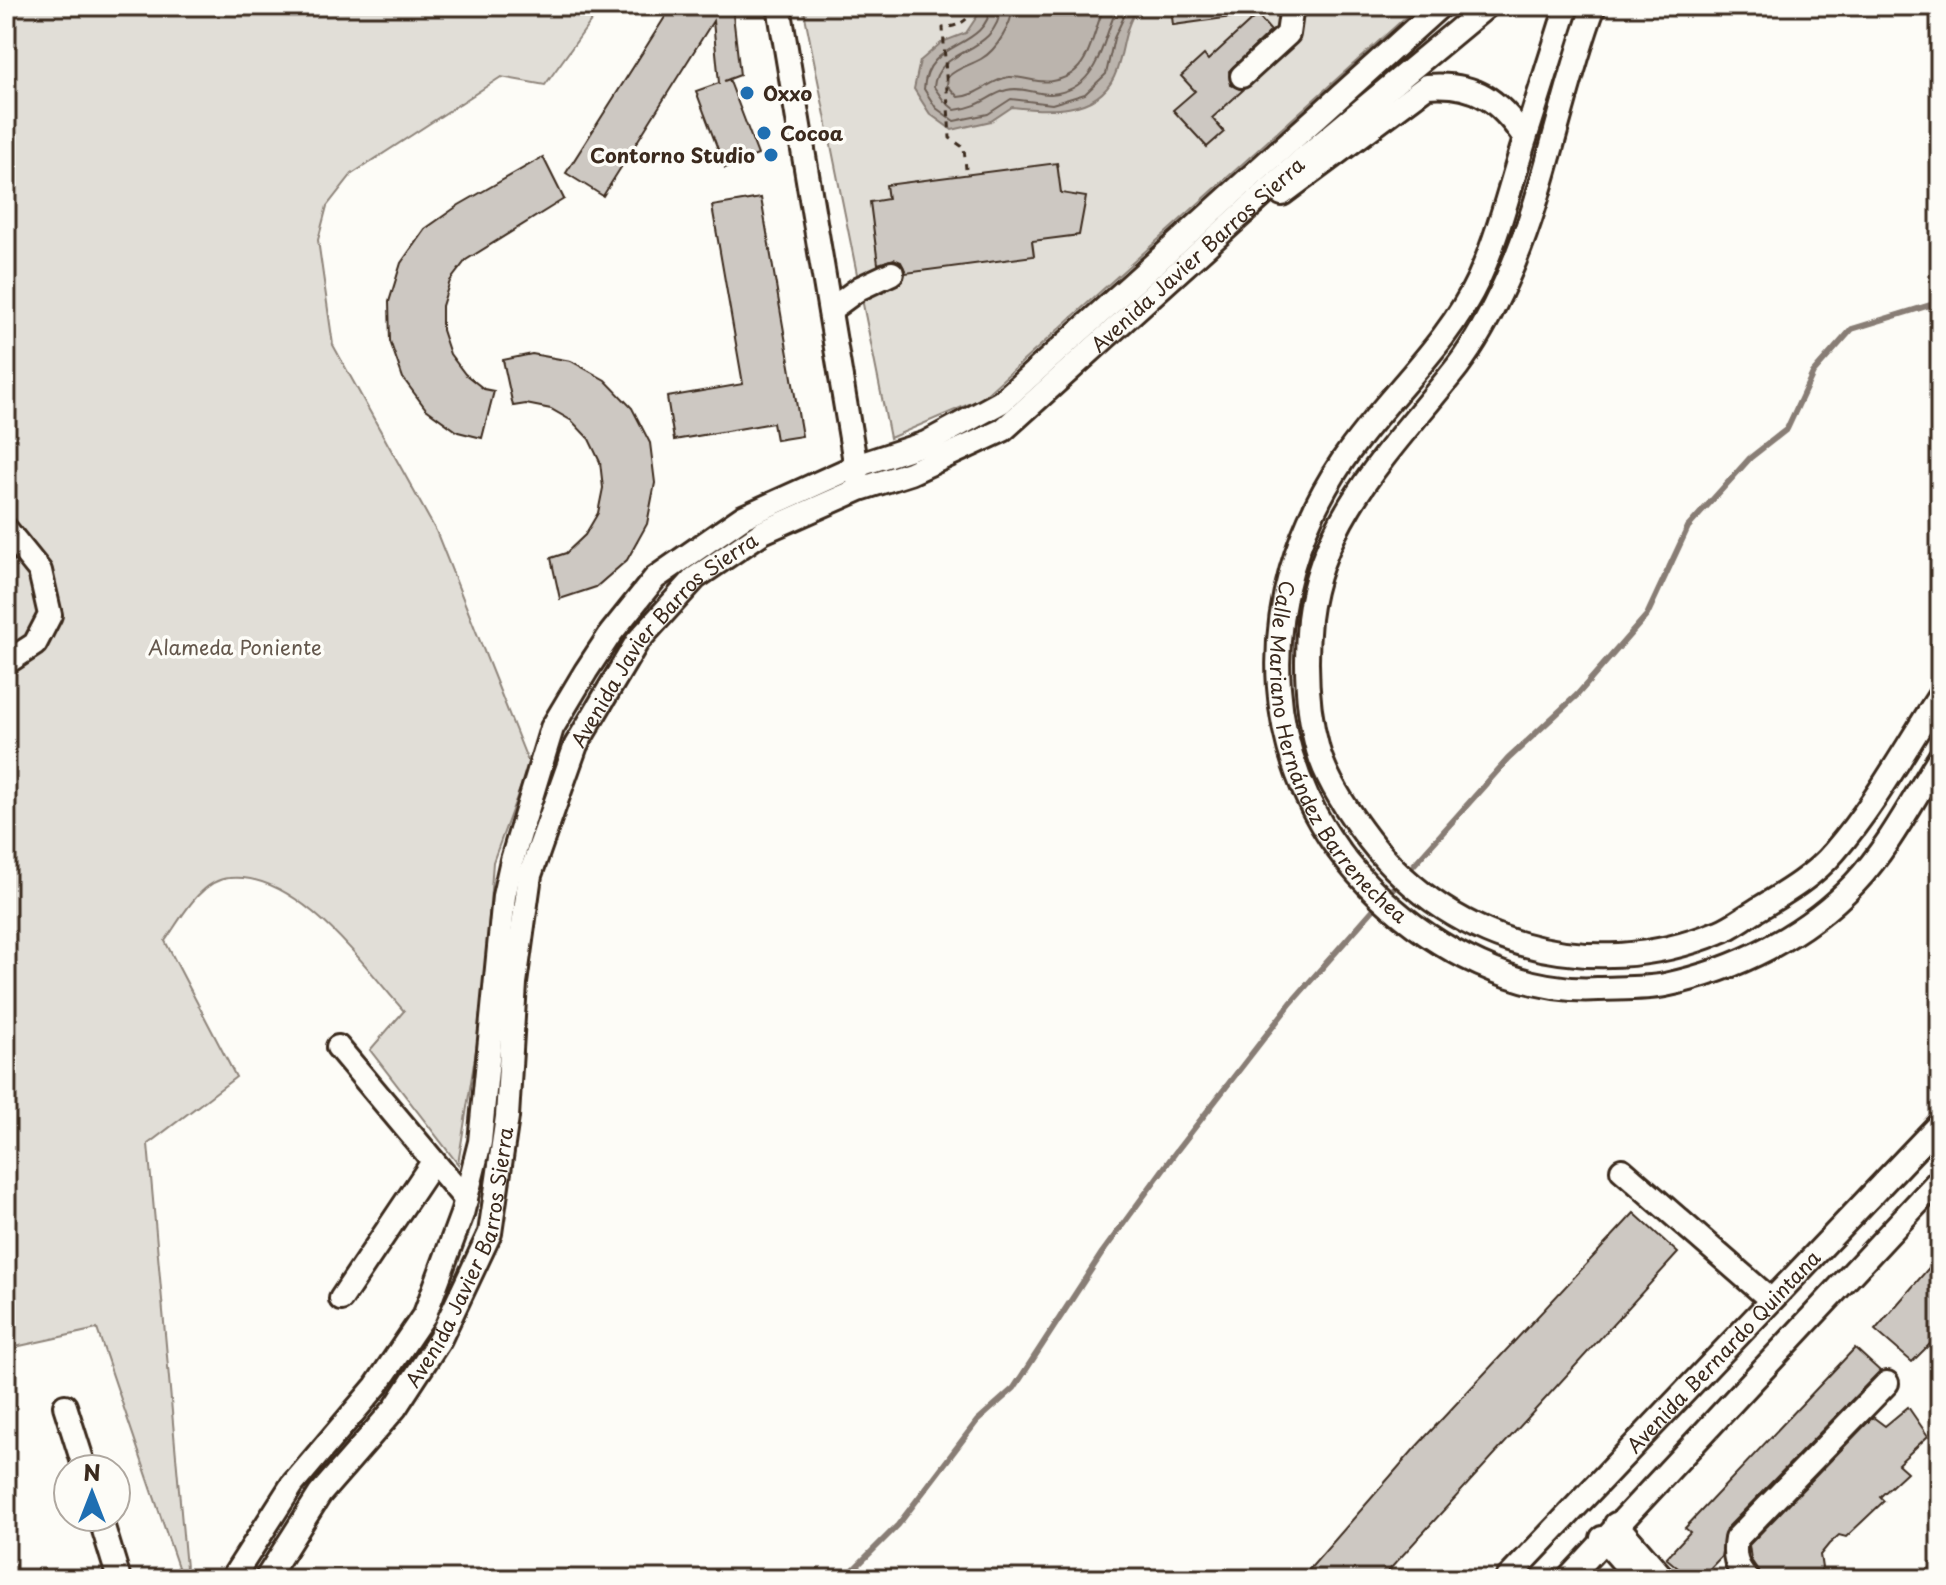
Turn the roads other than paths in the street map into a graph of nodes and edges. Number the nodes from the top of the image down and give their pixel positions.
1 (779, 6) edge
2 (1292, 6) edge
3 (1440, 6) edge
4 (1487, 6) edge
5 (1567, 6) edge
6 (1594, 6) edge
7 (1242, 76) dead end
8 (1525, 138) junction
9 (1205, 247) junction
10 (892, 273) dead end
11 (830, 310) junction
12 (856, 466) junction
13 (860, 489) junction
14 (6, 529) edge
15 (6, 663) edge
16 (1940, 695) edge
17 (1940, 757) edge
18 (338, 1047) dead end
19 (1940, 1123) edge
20 (433, 1162) junction
21 (1622, 1170) dead end
22 (1940, 1179) edge
23 (466, 1200) junction
24 (341, 1299) dead end
25 (1771, 1300) junction
26 (1887, 1383) dead end
27 (65, 1406) dead end
28 (80, 1453) edge
29 (1609, 1531) junction
30 (105, 1533) edge
31 (119, 1579) edge
32 (232, 1579) edge
33 (266, 1579) edge
34 (1507, 1579) edge
35 (1568, 1579) edge
36 (1638, 1579) edge
37 (1664, 1579) edge
38 (1747, 1579) edge

1 - 11 street
2 - 7 street
3 - 12 street, Avenida Javier Barros Sierra
4 - 9 street, Avenida Javier Barros Sierra
5 - 8 street, Calle Mariano Hernández Barrenechea
6 - 16 street, Calle Mariano Hernández Barrenechea
8 - 9 street
8 - 17 street, Calle Mariano Hernández Barrenechea
9 - 13 street, Avenida Javier Barros Sierra
10 - 11 street
11 - 12 street
12 - 13 street
12 - 23 street, Avenida Javier Barros Sierra
13 - 33 street, Avenida Javier Barros Sierra
14 - 15 street
18 - 20 street
19 - 25 street, Avenida Bernardo Quintana
20 - 23 street
20 - 24 street
21 - 25 street
22 - 29 street, Avenida Bernardo Quintana
23 - 32 street, Avenida Javier Barros Sierra
25 - 34 street, Avenida Bernardo Quintana
26 - 38 street
27 - 28 street
29 - 35 street, Avenida Bernardo Quintana
29 - 36 street
29 - 37 street
30 - 31 street

